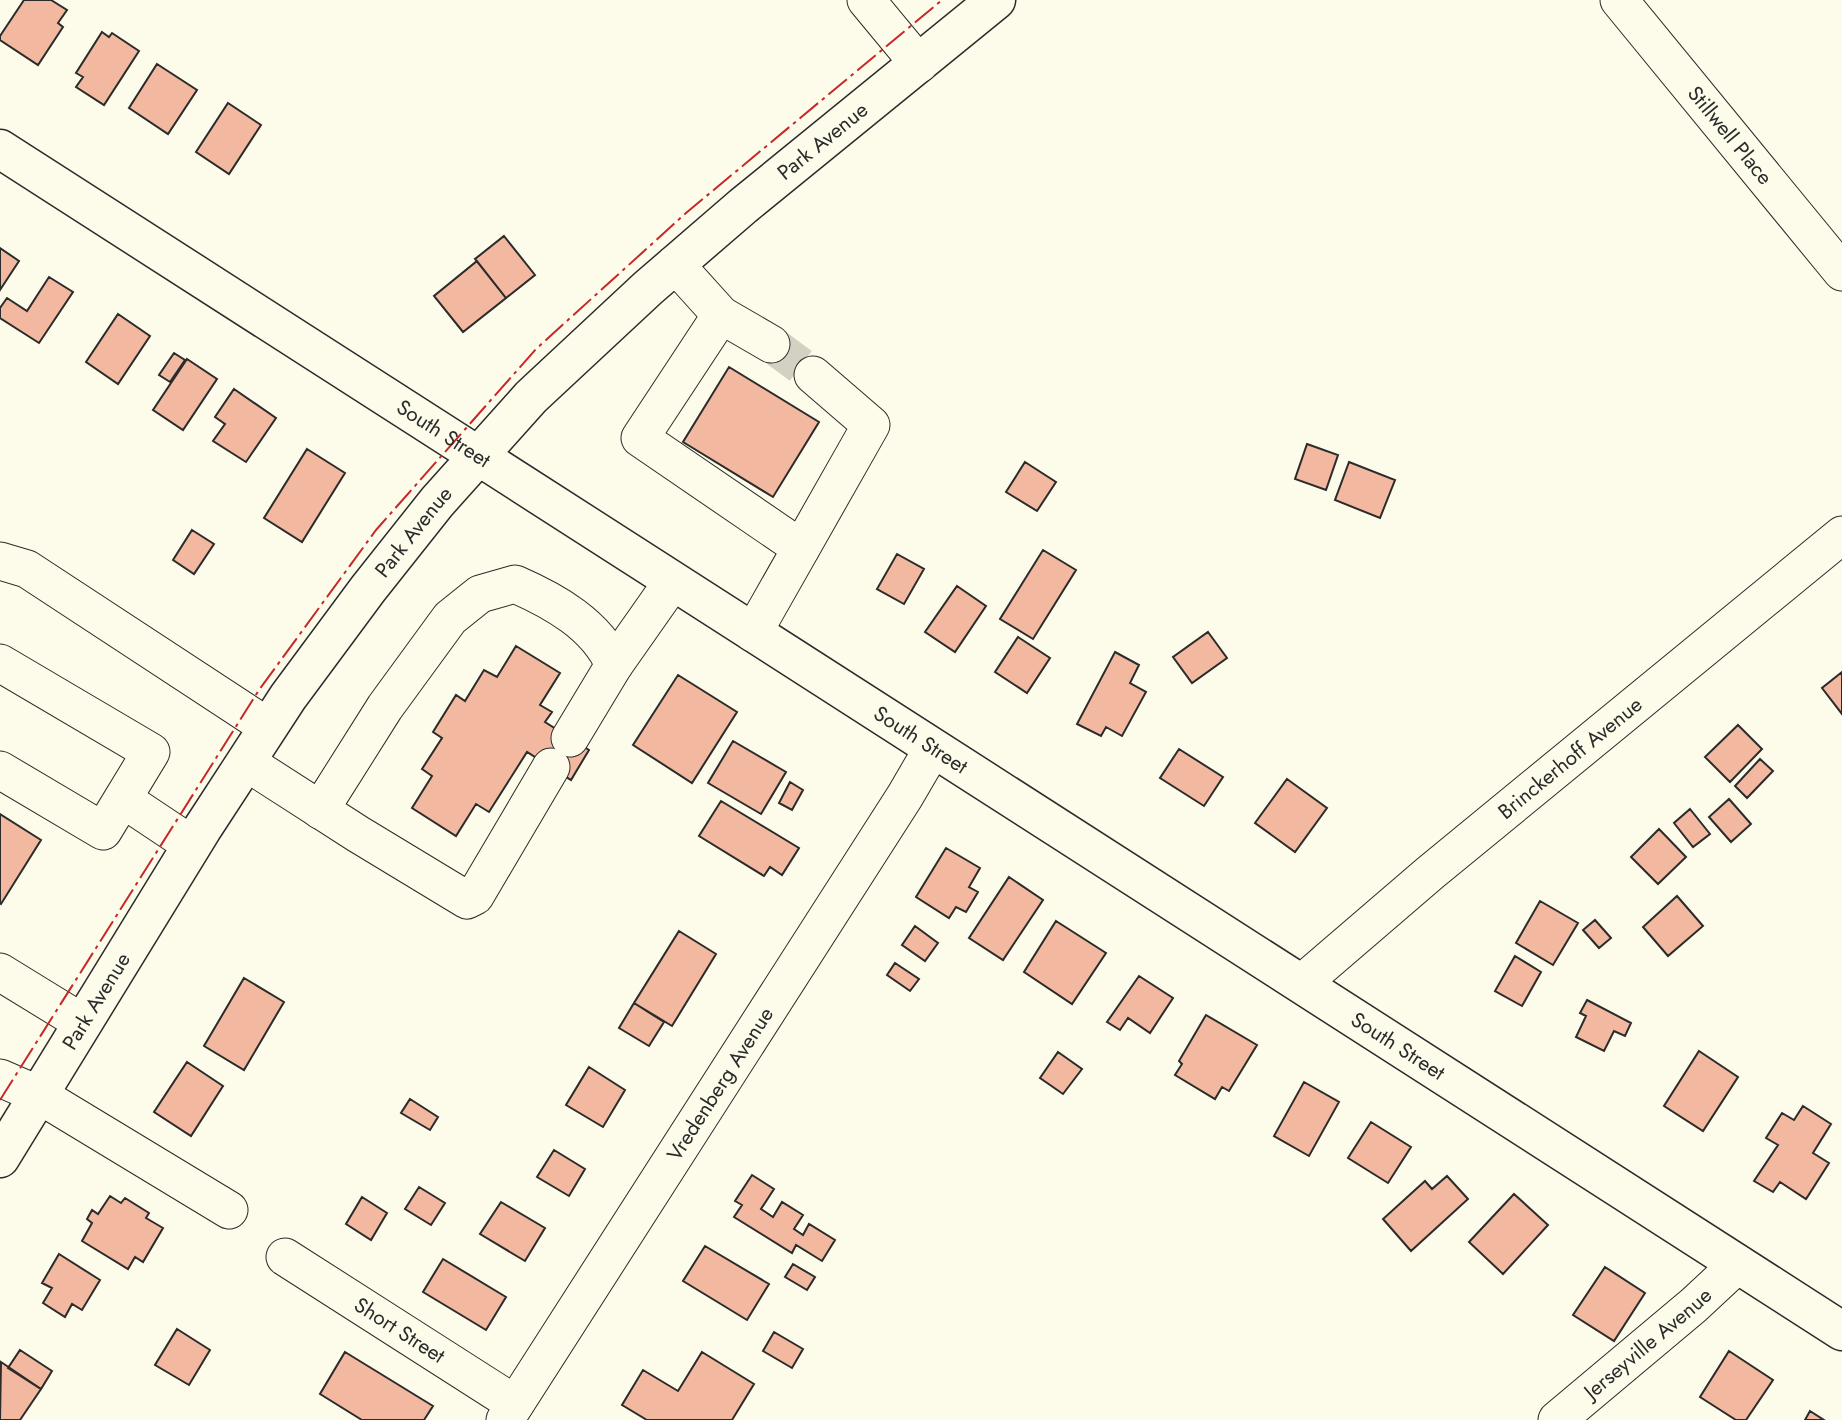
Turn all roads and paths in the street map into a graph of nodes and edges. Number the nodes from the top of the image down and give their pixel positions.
1 (866, 0) edge
2 (996, 0) edge
3 (1619, 0) edge
4 (919, 64) junction
5 (0, 149) edge
6 (676, 264) junction
7 (1842, 272) edge
8 (721, 315) junction
9 (771, 344) tunnel mouth
10 (813, 375) tunnel mouth
11 (478, 457) junction
12 (1842, 535) edge
13 (801, 548) junction
14 (0, 561) edge
15 (673, 581) junction
16 (753, 633) junction
17 (0, 663) edge
18 (614, 665) junction
19 (268, 727) junction
20 (933, 748) junction
21 (246, 762) junction
22 (0, 770) edge
23 (123, 799) junction
24 (320, 810) junction
25 (192, 845) junction
26 (0, 972) edge
27 (1302, 983) junction
28 (83, 1023) junction
29 (0, 1077) edge
30 (39, 1095) junction
31 (0, 1158) edge
32 (229, 1210) dead end
33 (285, 1256) dead end
34 (1738, 1264) junction
35 (1842, 1331) edge
36 (510, 1412) edge
37 (1557, 1420) edge

1 - 4 street
2 - 4 main road, Park Avenue
3 - 7 street, Stillwell Place
4 - 6 main road, Park Avenue
5 - 11 main road, South Street
6 - 8 street
6 - 11 main road, Park Avenue
8 - 9 street
8 - 13 street
10 - 13 street
11 - 15 main road, South Street
11 - 19 main road, Park Avenue
12 - 27 street, Brinckerhoff Avenue
13 - 16 street
14 - 19 street
15 - 16 main road, South Street
15 - 18 street
16 - 20 main road, South Street
17 - 23 street
18 - 24 street
18 - 24 street
19 - 21 main road, Park Avenue
20 - 27 main road, South Street
20 - 36 street, Vredenberg Avenue
21 - 24 street
21 - 25 main road, Park Avenue
22 - 23 street
23 - 25 street
25 - 28 main road, Park Avenue
26 - 28 street
27 - 34 main road, South Street
28 - 30 main road, Park Avenue
29 - 30 street
30 - 31 main road, Park Avenue
30 - 32 street
33 - 36 street, Short Street
34 - 35 main road, South Street
34 - 37 street, Jerseyville Avenue

